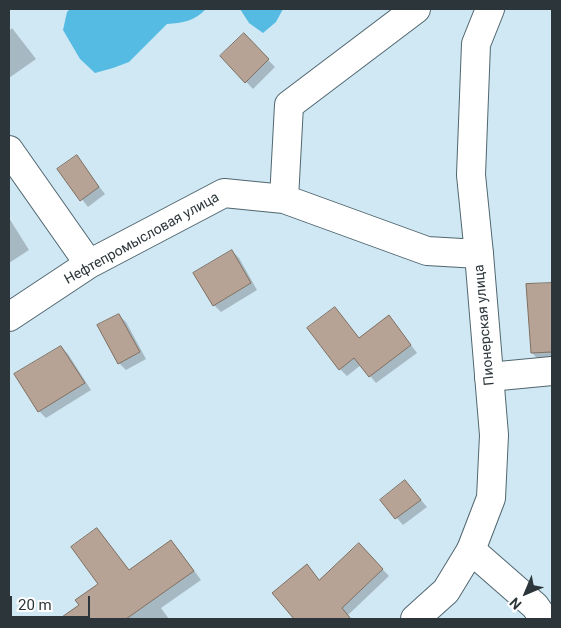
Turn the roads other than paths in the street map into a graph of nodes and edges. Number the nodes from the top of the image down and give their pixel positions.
1 (416, 9) edge
2 (490, 9) edge
3 (9, 150) edge
4 (284, 198) junction
5 (480, 254) junction
6 (89, 264) junction
7 (9, 317) edge
8 (552, 371) edge
9 (489, 377) junction
10 (470, 550) junction
11 (415, 619) edge
12 (544, 619) edge

1 - 4 street
2 - 5 street, Пионерская улица
3 - 6 street
4 - 5 street, Нефтепромысловая улица
4 - 6 street, Нефтепромысловая улица
5 - 9 street, Пионерская улица
6 - 7 street, Нефтепромысловая улица
8 - 9 street
9 - 10 street, Пионерская улица
10 - 11 street, Пионерская улица
10 - 12 street

